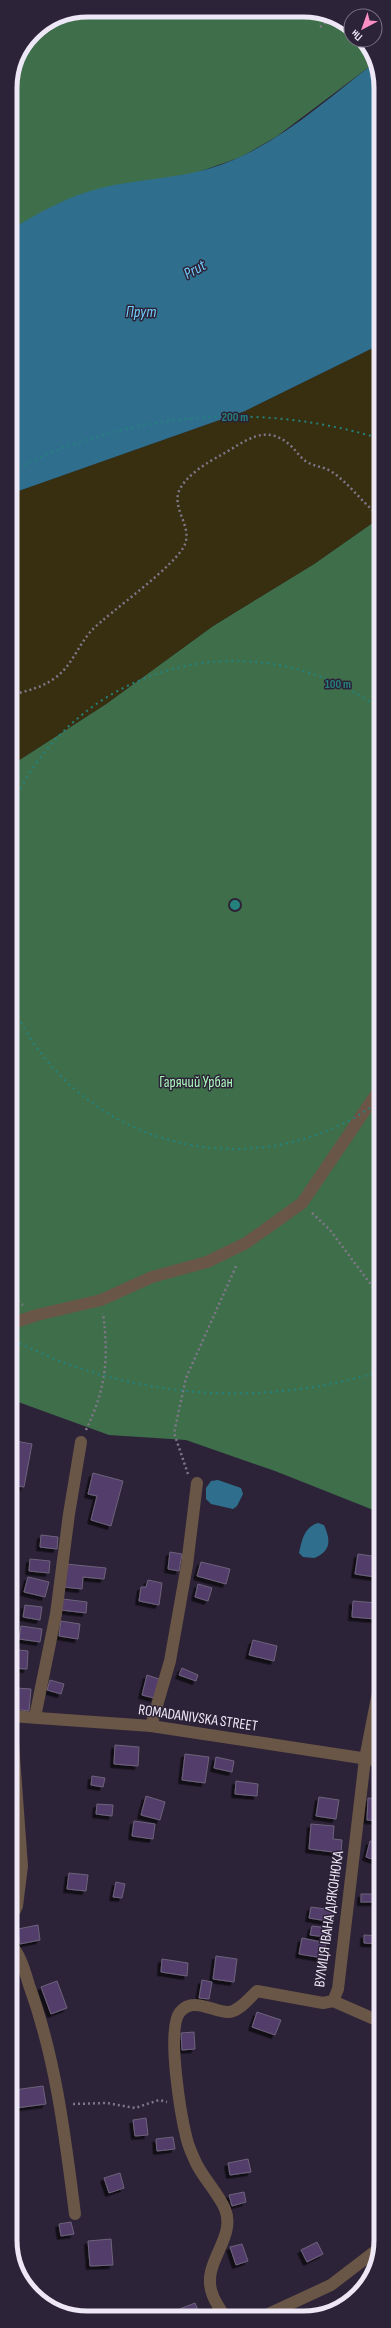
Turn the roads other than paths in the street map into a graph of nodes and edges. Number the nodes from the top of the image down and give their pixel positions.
1 (374, 1097) edge
2 (17, 1322) edge
3 (81, 1442) road end
4 (197, 1483) road end
5 (374, 1713) edge
6 (17, 1716) edge
7 (35, 1717) junction
8 (151, 1726) junction
9 (365, 1759) junction
10 (374, 1760) edge
11 (17, 1804) edge
12 (17, 1906) edge
13 (17, 1956) edge
14 (333, 2001) junction
15 (374, 2019) edge
16 (75, 2214) dead end
17 (373, 2253) edge
18 (222, 2311) edge
19 (275, 2311) edge

1 - 2 street
3 - 7 street
4 - 8 street
5 - 9 street, ВУЛИЦЯ ІВАНА ДІЯКОНЮКА
6 - 7 street, ROMADANIVSKA STREET
7 - 8 street, ROMADANIVSKA STREET
8 - 9 street, ROMADANIVSKA STREET
9 - 10 street, ROMADANIVSKA STREET
9 - 14 street, ВУЛИЦЯ ІВАНА ДІЯКОНЮКА
11 - 12 street
13 - 16 street
14 - 15 street
14 - 18 street, ВУЛИЦЯ ІВАНА ДІЯКОНЮКА
17 - 19 street

